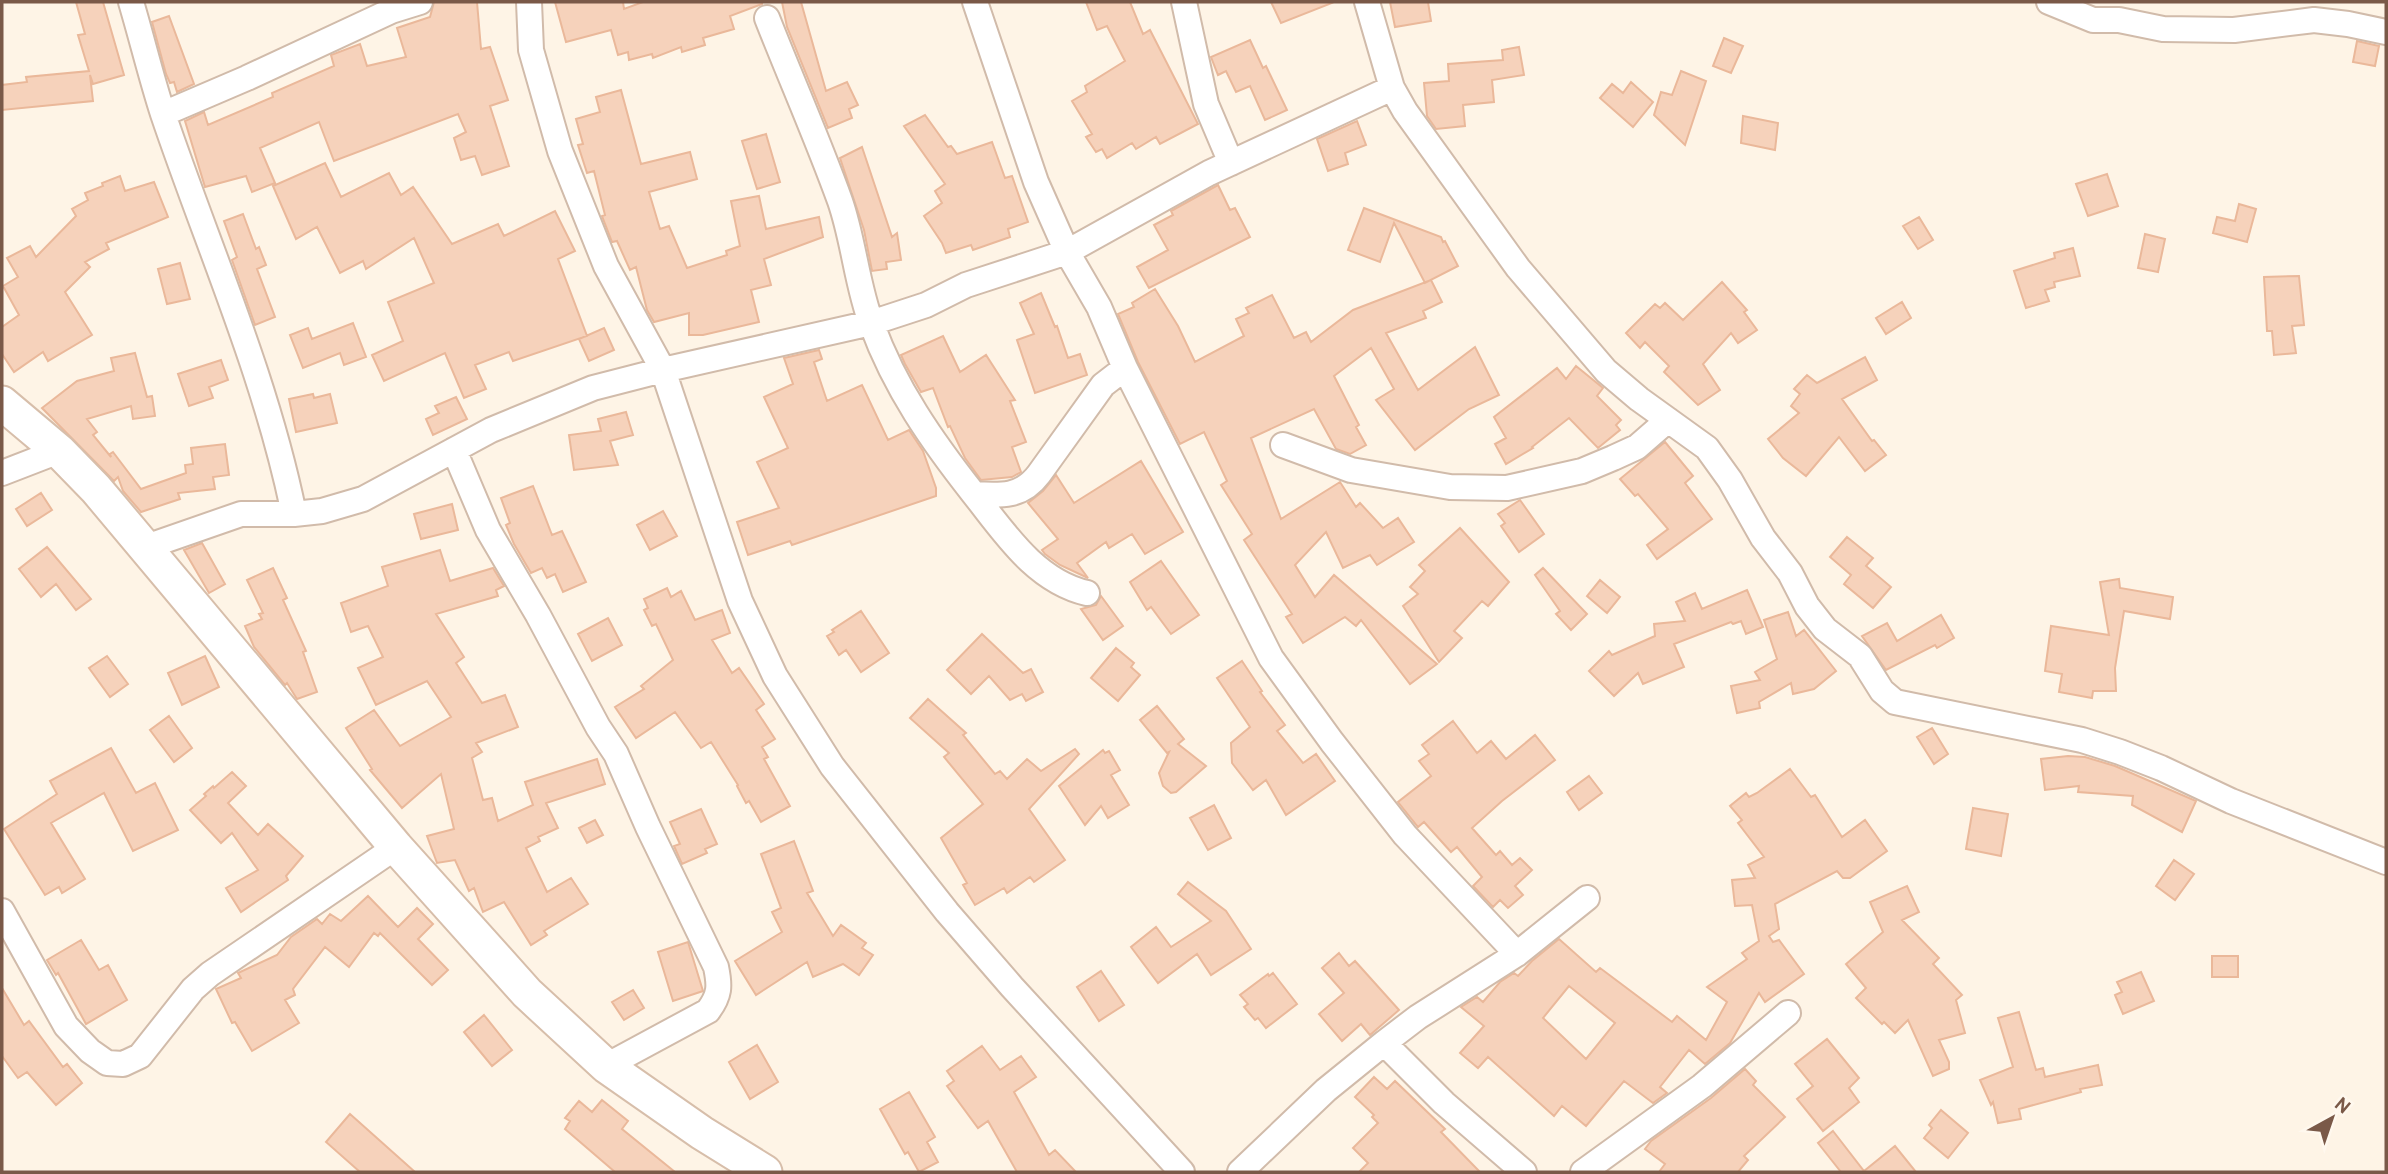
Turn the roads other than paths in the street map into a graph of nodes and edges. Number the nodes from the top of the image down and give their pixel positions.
1 (131, 2) edge
2 (420, 2) edge
3 (529, 2) edge
4 (975, 2) edge
5 (1184, 2) edge
6 (1367, 2) edge
7 (2049, 2) edge
8 (767, 18) dead end
9 (2386, 32) edge
10 (1392, 88) junction
11 (163, 114) junction
12 (1231, 163) junction
13 (1067, 252) junction
14 (871, 323) junction
15 (1125, 368) junction
16 (663, 370) junction
17 (2, 403) edge
18 (1668, 420) junction
19 (1283, 444) dead end
20 (454, 450) junction
21 (59, 451) junction
22 (2, 473) edge
23 (974, 494) junction
24 (294, 514) junction
25 (146, 547) junction
26 (1087, 593) dead end
27 (396, 847) junction
28 (2386, 862) edge
29 (1587, 898) dead end
30 (2, 911) edge
31 (1517, 954) junction
32 (1788, 1013) dead end
33 (1384, 1043) junction
34 (606, 1066) junction
35 (765, 1172) edge
36 (1182, 1172) edge
37 (1240, 1172) edge
38 (1524, 1172) edge
39 (1583, 1172) edge

1 - 11 street
2 - 11 street
3 - 16 street
4 - 13 street
5 - 12 street
6 - 10 street
7 - 9 street
8 - 14 street
10 - 12 street
10 - 18 street
11 - 24 street
12 - 13 street
13 - 14 street
13 - 15 street
14 - 16 street
14 - 23 street
15 - 23 street
15 - 31 street
16 - 20 street
16 - 36 street
17 - 21 street
18 - 19 street
18 - 28 street
20 - 24 street
20 - 34 street
21 - 22 street
21 - 25 street
23 - 26 street
24 - 25 street
25 - 27 street
27 - 30 street
27 - 34 street
29 - 31 street
31 - 33 street
32 - 39 street
33 - 37 street
33 - 38 street
34 - 35 street

